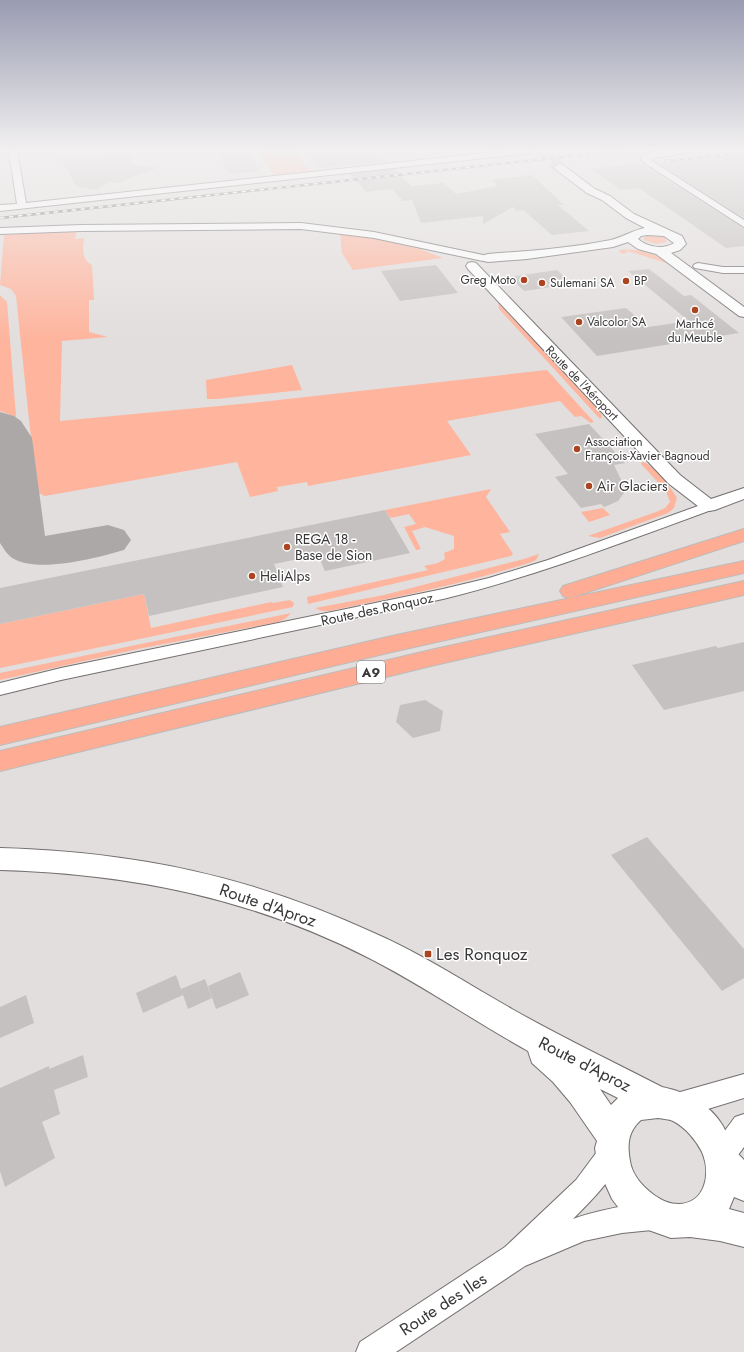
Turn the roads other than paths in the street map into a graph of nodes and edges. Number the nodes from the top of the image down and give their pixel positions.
1 (617, 214) edge
2 (628, 214) edge
3 (729, 214) edge
4 (744, 224) edge
5 (0, 231) edge
6 (663, 232) junction
7 (635, 235) junction
8 (412, 244) junction
9 (679, 245) junction
10 (642, 247) junction
11 (659, 250) junction
12 (485, 258) junction
13 (472, 266) junction
14 (698, 266) junction
15 (741, 270) edge
16 (495, 276) junction
17 (717, 280) junction
18 (744, 300) edge
19 (744, 313) edge
20 (744, 493) edge
21 (709, 506) junction
22 (744, 535) edge
23 (744, 567) edge
24 (744, 588) edge
25 (392, 644) junction
26 (0, 689) edge
27 (0, 736) edge
28 (0, 761) edge
29 (0, 859) edge
30 (513, 1026) junction
31 (744, 1086) edge
32 (666, 1103) junction
33 (744, 1126) edge
34 (611, 1145) junction
35 (721, 1159) junction
36 (744, 1184) edge
37 (656, 1217) junction
38 (690, 1220) junction
39 (744, 1230) edge
40 (515, 1257) junction
41 (370, 1352) edge

1 - 7 street
2 - 6 street
3 - 4 street
5 - 8 street, Route de l'Aéroport
6 - 7 street, Route de l'Aéroport
6 - 9 street
7 - 10 street
7 - 12 street, Route de l'Aéroport
8 - 12 street, Route de l'Aéroport
8 - 13 street, Route de l'Aéroport
9 - 11 street
9 - 14 street
10 - 11 street
10 - 16 street
11 - 19 street
12 - 13 street
12 - 16 street
13 - 16 street, Route de l'Aéroport
13 - 16 street
14 - 15 street
14 - 17 street
15 - 17 street
16 - 21 street, Route de l'Aéroport
17 - 18 street
20 - 21 street, Route des Ronquoz
21 - 26 street, Route des Ronquoz
22 - 25 highway
23 - 25 highway, A9
24 - 28 highway, A9
25 - 27 highway, A9
29 - 30 street, Route d'Aproz
30 - 32 street, Route d'Aproz
30 - 34 street, Route d'Aproz
31 - 32 street
32 - 34 street
32 - 35 street
33 - 35 street
34 - 37 street
34 - 40 street, Route des Iles
35 - 36 street
35 - 38 street
37 - 38 street
37 - 40 street, Route des Iles
38 - 39 street
40 - 41 street, Route des Iles

